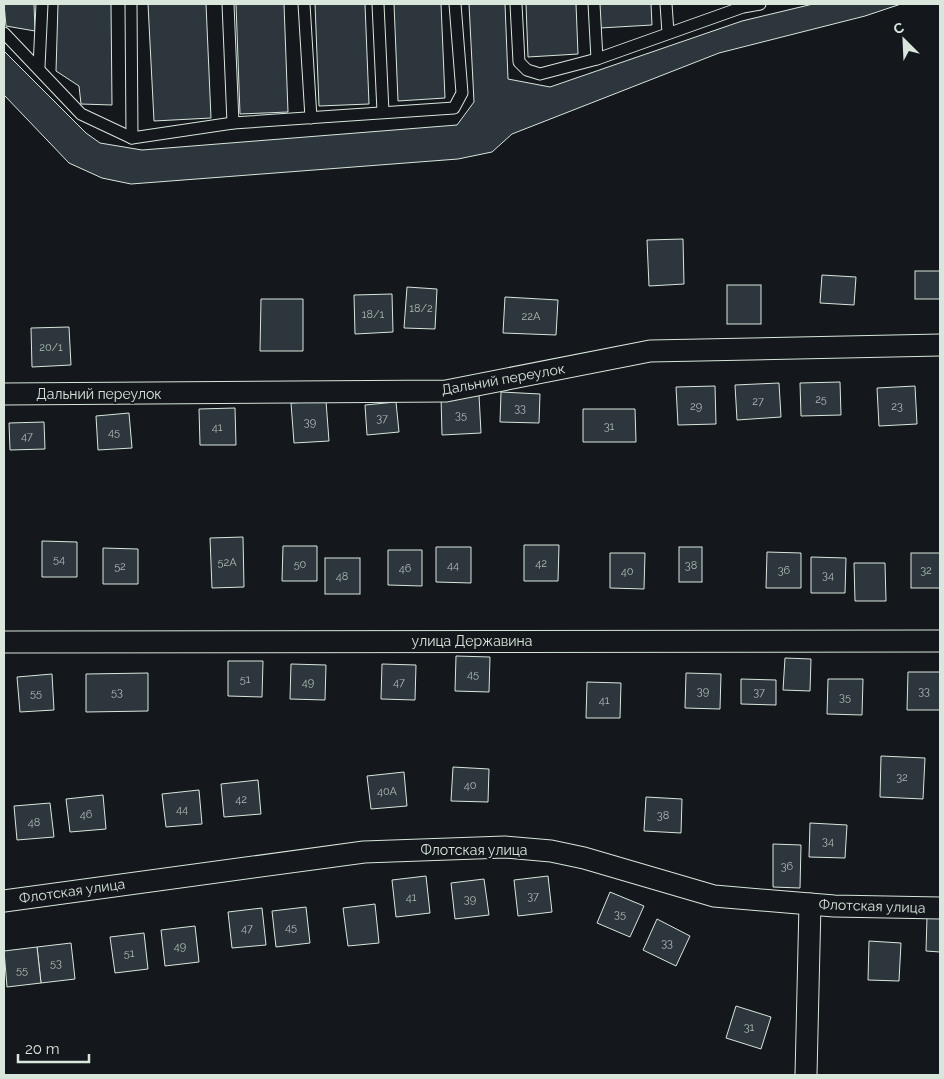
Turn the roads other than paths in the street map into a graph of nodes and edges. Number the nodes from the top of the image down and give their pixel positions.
1 (42, 4) edge
2 (131, 4) edge
3 (228, 4) edge
4 (304, 4) edge
5 (378, 4) edge
6 (455, 4) edge
7 (516, 4) edge
8 (594, 4) edge
9 (666, 4) edge
10 (760, 4) edge
11 (743, 6) edge
12 (4, 33) edge
13 (668, 33) junction
14 (597, 59) junction
15 (39, 67) junction
16 (383, 112) junction
17 (311, 118) junction
18 (233, 123) junction
19 (132, 138) junction
20 (940, 345) edge
21 (4, 394) edge
22 (940, 641) edge
23 (4, 642) edge
24 (4, 900) edge
25 (810, 904) junction
26 (940, 908) edge
27 (806, 1075) edge

1 - 15 lane
2 - 19 lane
3 - 18 lane
4 - 17 lane
5 - 16 lane
6 - 16 lane
7 - 14 lane
8 - 14 lane
9 - 13 lane
10 - 11 lane
11 - 13 lane
12 - 15 lane
13 - 14 lane
15 - 19 lane
16 - 17 lane
17 - 18 lane
18 - 19 lane
20 - 21 street, Дальний переулок
22 - 23 street, улица Державина
24 - 25 street, Флотская улица
25 - 26 street, Флотская улица
25 - 27 street

